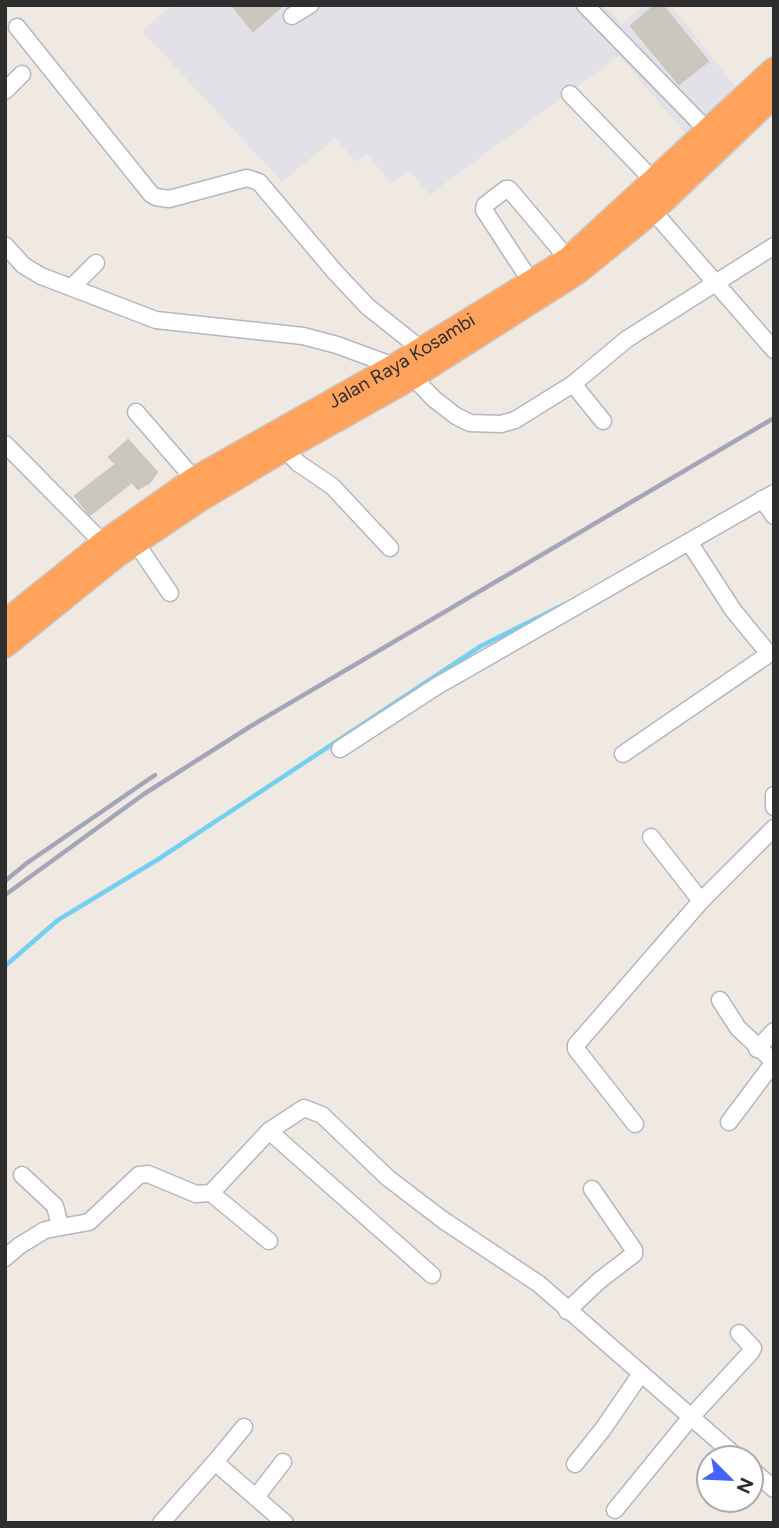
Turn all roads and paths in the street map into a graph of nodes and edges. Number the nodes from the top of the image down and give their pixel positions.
1 (310, 5) edge
2 (585, 5) edge
3 (292, 16) dead end
4 (17, 27) dead end
5 (774, 69) edge
6 (22, 74) dead end
7 (5, 91) edge
8 (570, 94) dead end
9 (774, 96) edge
10 (708, 131) junction
11 (653, 180) junction
12 (653, 211) junction
13 (5, 245) edge
14 (774, 246) edge
15 (568, 259) junction
16 (96, 263) dead end
17 (531, 282) junction
18 (717, 282) junction
19 (72, 287) junction
20 (421, 349) junction
21 (774, 350) edge
22 (403, 372) junction
23 (573, 384) junction
24 (136, 412) dead end
25 (603, 421) dead end
26 (5, 444) edge
27 (285, 449) junction
28 (194, 479) junction
29 (768, 496) edge
30 (774, 516) edge
31 (689, 542) junction
32 (103, 543) junction
33 (136, 543) junction
34 (390, 548) dead end
35 (170, 593) dead end
36 (7, 616) edge
37 (5, 646) edge
38 (771, 656) edge
39 (340, 748) dead end
40 (623, 754) dead end
41 (774, 795) edge
42 (774, 807) edge
43 (774, 828) edge
44 (651, 837) dead end
45 (701, 901) junction
46 (720, 1000) dead end
47 (774, 1031) edge
48 (757, 1049) junction
49 (729, 1122) dead end
50 (635, 1124) dead end
51 (269, 1131) junction
52 (22, 1175) dead end
53 (592, 1189) dead end
54 (211, 1193) junction
55 (60, 1226) junction
56 (269, 1241) dead end
57 (5, 1258) edge
58 (432, 1275) dead end
59 (567, 1311) junction
60 (739, 1333) dead end
61 (640, 1375) junction
62 (691, 1417) junction
63 (244, 1427) dead end
64 (722, 1444) edge
65 (215, 1462) junction
66 (283, 1462) dead end
67 (575, 1464) dead end
68 (256, 1497) junction
69 (615, 1510) dead end
70 (162, 1523) edge
71 (285, 1523) edge

1 - 3 street
2 - 10 street
4 - 20 street
5 - 10 highway, Jalan Raya Kosambi
6 - 7 street
8 - 11 street
9 - 12 highway, Jalan Raya Kosambi
10 - 11 highway, Jalan Raya Kosambi
11 - 15 highway, Jalan Raya Kosambi
12 - 18 street
12 - 22 highway, Jalan Raya Kosambi
13 - 19 street
14 - 18 street
15 - 17 highway, Jalan Raya Kosambi
15 - 17 street
16 - 19 street
17 - 20 highway, Jalan Raya Kosambi
18 - 21 street
18 - 23 street
19 - 22 street
20 - 22 highway, Jalan Raya Kosambi
22 - 23 street
22 - 27 highway, Jalan Raya Kosambi
22 - 28 highway, Jalan Raya Kosambi
23 - 25 street
24 - 28 street
26 - 32 street
27 - 33 highway, Jalan Raya Kosambi
27 - 34 street
28 - 32 highway, Jalan Raya Kosambi
29 - 30 street
29 - 31 street
31 - 38 street
31 - 39 street
32 - 36 highway, Jalan Raya Kosambi
33 - 35 street
33 - 37 highway, Jalan Raya Kosambi
38 - 40 street
41 - 42 street
43 - 45 street
44 - 45 street
45 - 50 street
46 - 48 street
47 - 48 street
48 - 49 street
51 - 54 street
51 - 58 street
51 - 59 street
52 - 55 street
53 - 59 street
54 - 55 street
54 - 56 street
55 - 57 street
59 - 61 street
60 - 62 street
61 - 62 street
61 - 67 street
62 - 64 street
62 - 69 street
63 - 65 street
65 - 68 street
65 - 70 street
66 - 68 street
68 - 71 street

